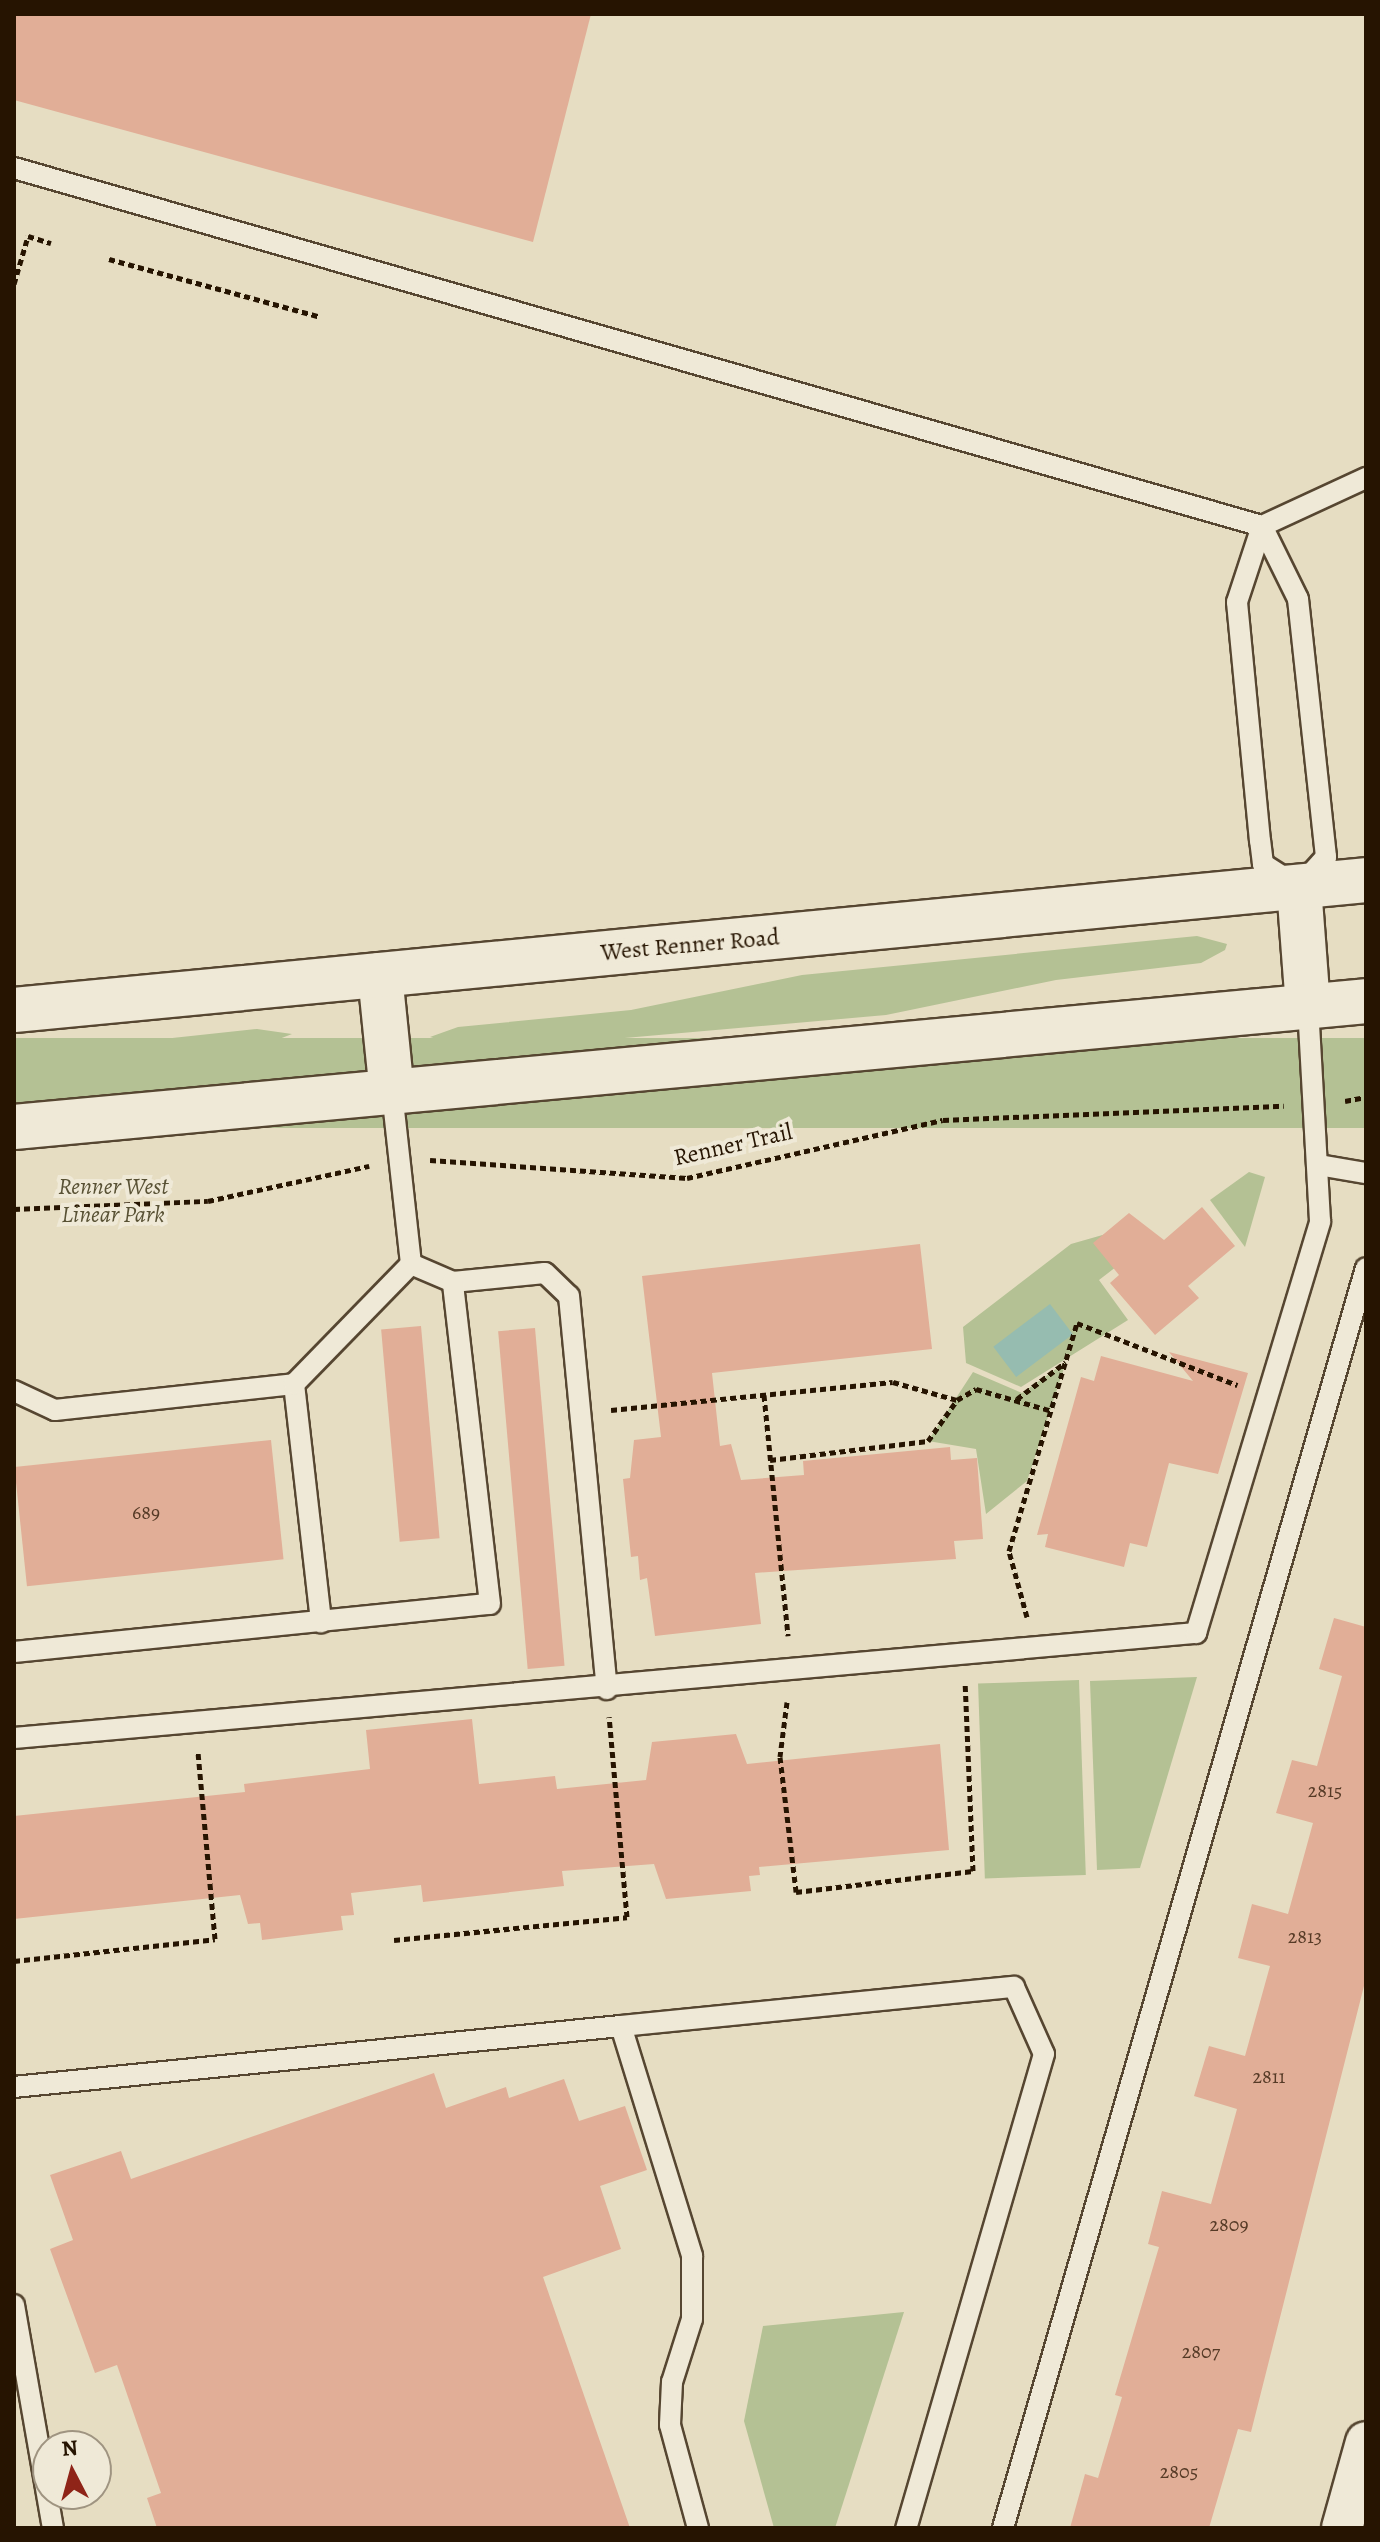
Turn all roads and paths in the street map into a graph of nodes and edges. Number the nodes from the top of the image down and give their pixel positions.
1 (14, 168) edge
2 (51, 243) dead end
3 (109, 259) dead end
4 (14, 284) edge
5 (318, 316) dead end
6 (1366, 478) edge
7 (1262, 526) junction
8 (1366, 880) edge
9 (1299, 887) junction
10 (380, 975) junction
11 (1366, 1001) edge
12 (1308, 1007) junction
13 (14, 1010) edge
14 (392, 1093) junction
15 (1366, 1097) edge
16 (1313, 1104) junction
17 (14, 1127) edge
18 (400, 1163) junction
19 (1319, 1165) junction
20 (1366, 1173) edge
21 (14, 1209) edge
22 (411, 1264) junction
23 (1366, 1268) edge
24 (453, 1282) junction
25 (1066, 1362) junction
26 (294, 1384) junction
27 (14, 1391) edge
28 (764, 1395) junction
29 (1267, 1396) junction
30 (1016, 1399) junction
31 (957, 1400) junction
32 (616, 1409) dead end
33 (1052, 1411) junction
34 (770, 1460) junction
35 (321, 1622) junction
36 (1036, 1648) junction
37 (14, 1652) edge
38 (963, 1655) junction
39 (791, 1672) junction
40 (607, 1689) junction
41 (195, 1720) junction
42 (14, 1738) edge
43 (394, 1940) dead end
44 (14, 1961) edge
45 (621, 2026) junction
46 (14, 2087) edge
47 (14, 2305) edge
48 (21, 2412) edge
49 (1366, 2442) edge
50 (53, 2528) edge
51 (698, 2528) edge
52 (906, 2528) edge
53 (1003, 2528) edge
54 (1342, 2528) edge

1 - 7 lane
2 - 4 path
3 - 5 path
6 - 7 lane
7 - 9 lane
7 - 9 lane
8 - 9 main road, West Renner Road
9 - 10 main road, West Renner Road
9 - 12 main road
10 - 13 main road, West Renner Road
10 - 14 main road
11 - 12 main road
12 - 14 main road
12 - 16 lane
14 - 17 main road
14 - 18 lane
15 - 16 path, Renner Trail
16 - 18 path, Renner Trail
16 - 19 lane
18 - 21 path, Renner Trail
18 - 22 lane
19 - 20 lane
19 - 29 lane
22 - 24 lane
22 - 26 lane
23 - 53 lane
24 - 35 lane
24 - 40 lane
25 - 29 path
25 - 30 path
25 - 33 path
26 - 27 lane
26 - 35 lane
28 - 31 path
28 - 32 path
28 - 34 path
29 - 36 lane
30 - 31 path
30 - 33 path
31 - 34 path
33 - 36 path
34 - 39 path
35 - 37 lane
36 - 38 lane
38 - 39 lane
38 - 39 path
39 - 40 lane
40 - 41 lane
40 - 43 path
41 - 42 lane
41 - 44 path
45 - 46 lane
45 - 51 lane
45 - 52 lane
47 - 48 lane
48 - 50 lane
49 - 54 street

